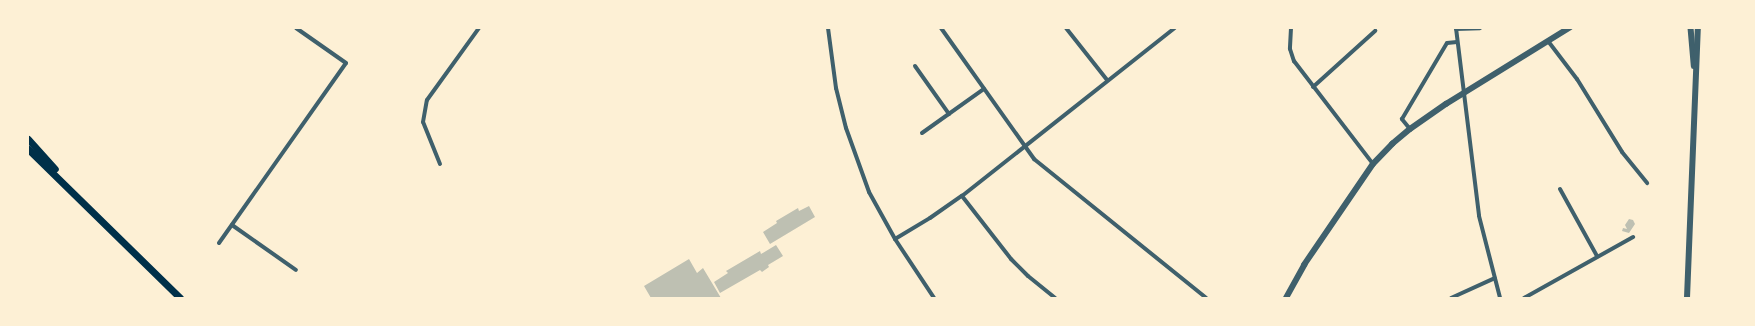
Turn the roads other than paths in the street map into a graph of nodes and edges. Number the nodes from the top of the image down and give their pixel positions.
1 (296, 28) edge
2 (479, 28) edge
3 (828, 28) edge
4 (941, 28) edge
5 (1066, 28) edge
6 (1174, 28) edge
7 (1291, 28) edge
8 (1480, 28) edge
9 (1568, 28) edge
10 (1691, 28) edge
11 (1699, 28) edge
12 (1456, 29) edge
13 (1375, 31) dead end
14 (1548, 41) junction
15 (1457, 42) junction
16 (915, 66) dead end
17 (1107, 80) junction
18 (1313, 87) junction
19 (984, 89) junction
20 (1696, 93) junction
21 (1464, 94) junction
22 (949, 114) junction
23 (1410, 128) junction
24 (922, 133) dead end
25 (28, 138) edge
26 (1024, 146) junction
27 (28, 149) edge
28 (440, 164) dead end
29 (1373, 164) junction
30 (1646, 183) dead end
31 (1560, 188) dead end
32 (962, 196) junction
33 (89, 209) junction
34 (232, 225) junction
35 (1633, 237) dead end
36 (895, 239) junction
37 (219, 243) dead end
38 (1597, 256) junction
39 (296, 270) dead end
40 (1495, 278) junction
41 (180, 298) edge
42 (934, 298) edge
43 (1054, 298) edge
44 (1206, 298) edge
45 (1286, 298) edge
46 (1451, 298) edge
47 (1500, 298) edge
48 (1524, 298) edge
49 (1687, 298) edge

1 - 34 street
2 - 28 street
3 - 36 street
4 - 19 street
5 - 17 street
6 - 17 street
7 - 18 street
8 - 12 street
9 - 14 street
10 - 20 street
11 - 20 street
12 - 15 street
13 - 18 street
14 - 21 street
14 - 30 street
15 - 21 street
15 - 23 street
16 - 22 street
17 - 26 street
18 - 29 street
19 - 22 street
19 - 26 street
20 - 49 street
21 - 23 street
21 - 40 street
22 - 24 street
23 - 29 street
25 - 33 highway
26 - 32 street
26 - 44 street
27 - 33 highway
29 - 45 street
31 - 38 street
32 - 36 street
32 - 43 street
33 - 41 highway
34 - 37 street
34 - 39 street
35 - 38 street
36 - 42 street
38 - 48 street
40 - 46 street
40 - 47 street

